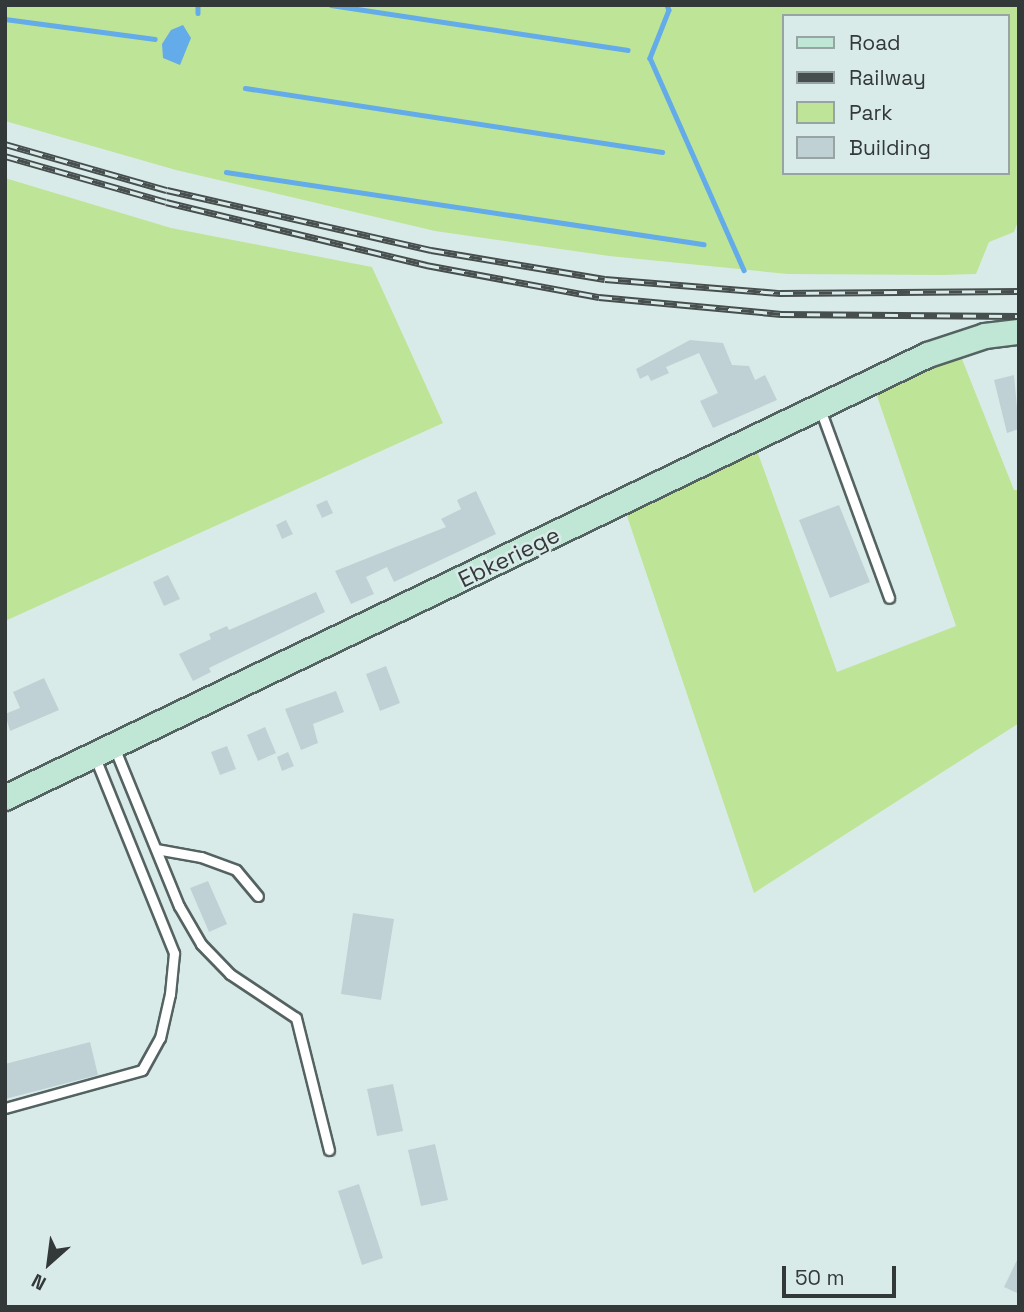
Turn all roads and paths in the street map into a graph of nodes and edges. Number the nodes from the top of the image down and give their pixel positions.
1 (1019, 332) edge
2 (819, 408) junction
3 (889, 598) dead end
4 (104, 750) junction
5 (5, 798) edge
6 (156, 849) junction
7 (258, 896) dead end
8 (5, 1108) edge
9 (329, 1150) dead end

1 - 2 street, Ebkeriege
2 - 3 lane
2 - 4 street, Ebkeriege
4 - 5 street, Ebkeriege
4 - 6 lane
4 - 8 lane
6 - 7 lane
6 - 9 lane

